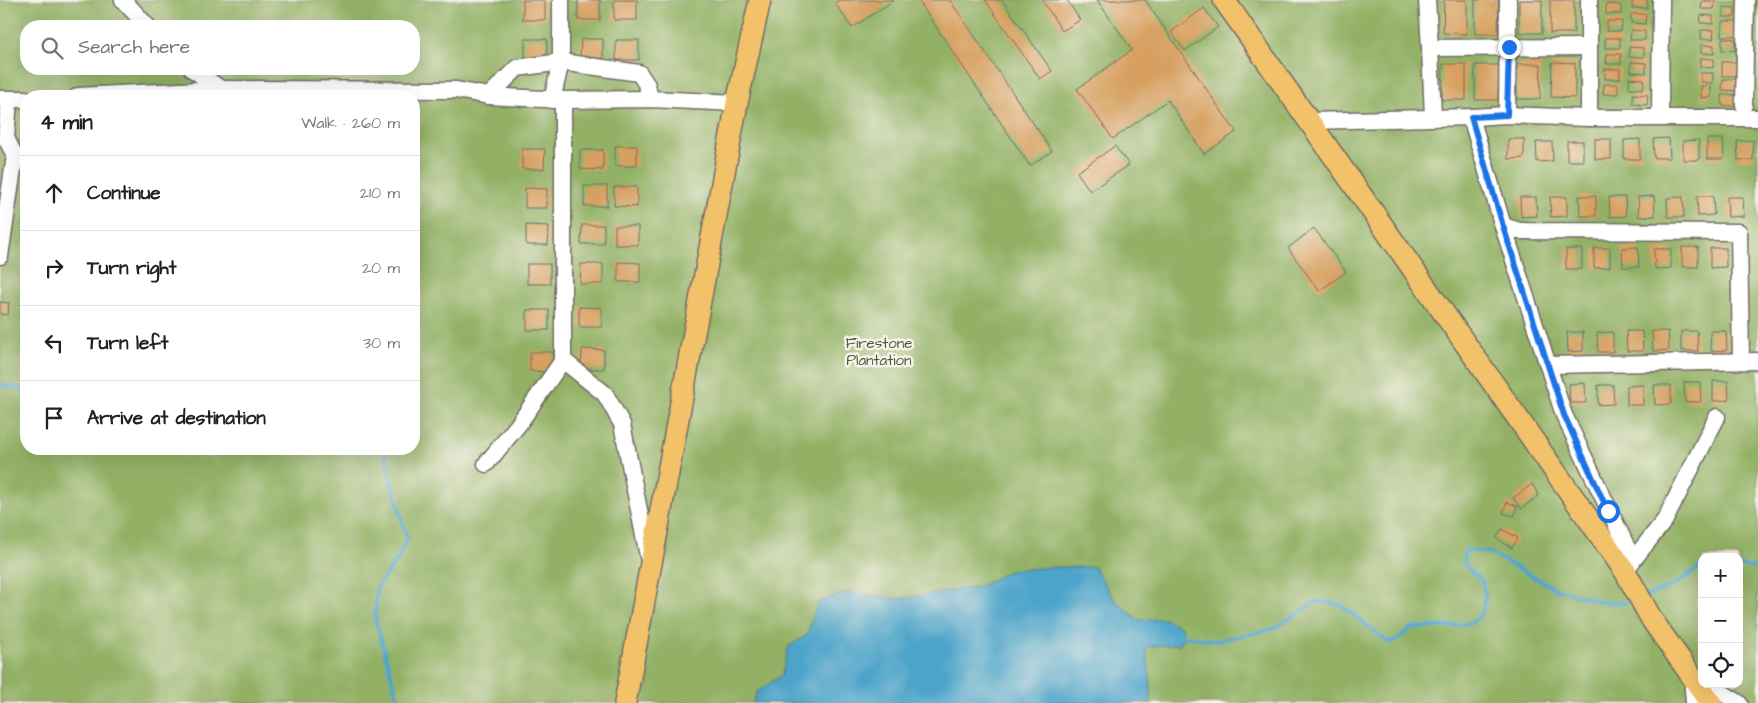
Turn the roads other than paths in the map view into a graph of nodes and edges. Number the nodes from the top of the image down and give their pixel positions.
1 (124, 0) edge
2 (561, 0) edge
3 (760, 0) edge
4 (1224, 0) edge
5 (1427, 0) edge
6 (1508, 0) edge
7 (1589, 0) edge
8 (1661, 0) edge
9 (1746, 0) edge
10 (1757, 0) edge
11 (142, 20) edge
12 (1509, 47) junction
13 (1588, 47) junction
14 (1430, 48) junction
15 (561, 62) junction
16 (201, 75) edge
17 (221, 89) junction
18 (201, 90) edge
19 (489, 96) junction
20 (650, 99) junction
21 (5, 100) edge
22 (20, 100) edge
23 (557, 100) junction
24 (737, 103) junction
25 (1752, 109) edge
26 (1507, 115) junction
27 (1433, 117) junction
28 (1471, 117) junction
29 (1660, 117) junction
30 (1589, 118) junction
31 (1308, 121) junction
32 (20, 151) edge
33 (20, 157) edge
34 (1503, 226) junction
35 (0, 256) edge
36 (563, 360) junction
37 (1741, 361) junction
38 (1758, 361) edge
39 (1548, 366) junction
40 (1718, 416) dead end
41 (486, 464) dead end
42 (1628, 569) junction
43 (651, 570) junction
44 (1698, 675) edge
45 (1698, 688) edge
46 (1705, 688) edge
47 (1715, 688) edge
48 (625, 703) edge
49 (1694, 703) edge
50 (1712, 703) edge
51 (1739, 703) edge

1 - 11 street
2 - 15 street
3 - 24 main road
4 - 31 main road
5 - 14 street
6 - 12 street
7 - 13 street
8 - 29 street
9 - 25 street
10 - 25 street
12 - 13 street
12 - 14 street
12 - 26 street
13 - 30 street
14 - 27 street
15 - 19 street
15 - 20 street
15 - 23 street
16 - 17 street
17 - 18 street
17 - 19 street
19 - 23 street
20 - 23 street
20 - 24 street
21 - 22 street
21 - 32 street
23 - 36 street
24 - 43 main road
25 - 29 street
26 - 28 street
26 - 30 street
27 - 28 street
27 - 31 street
28 - 34 street
29 - 30 street
31 - 42 main road
33 - 35 street
34 - 37 street
34 - 39 street
36 - 41 street
36 - 43 street
37 - 38 street
37 - 39 street
39 - 42 street
40 - 42 street
42 - 44 main road
43 - 48 main road
45 - 49 street
46 - 50 main road
47 - 51 street

